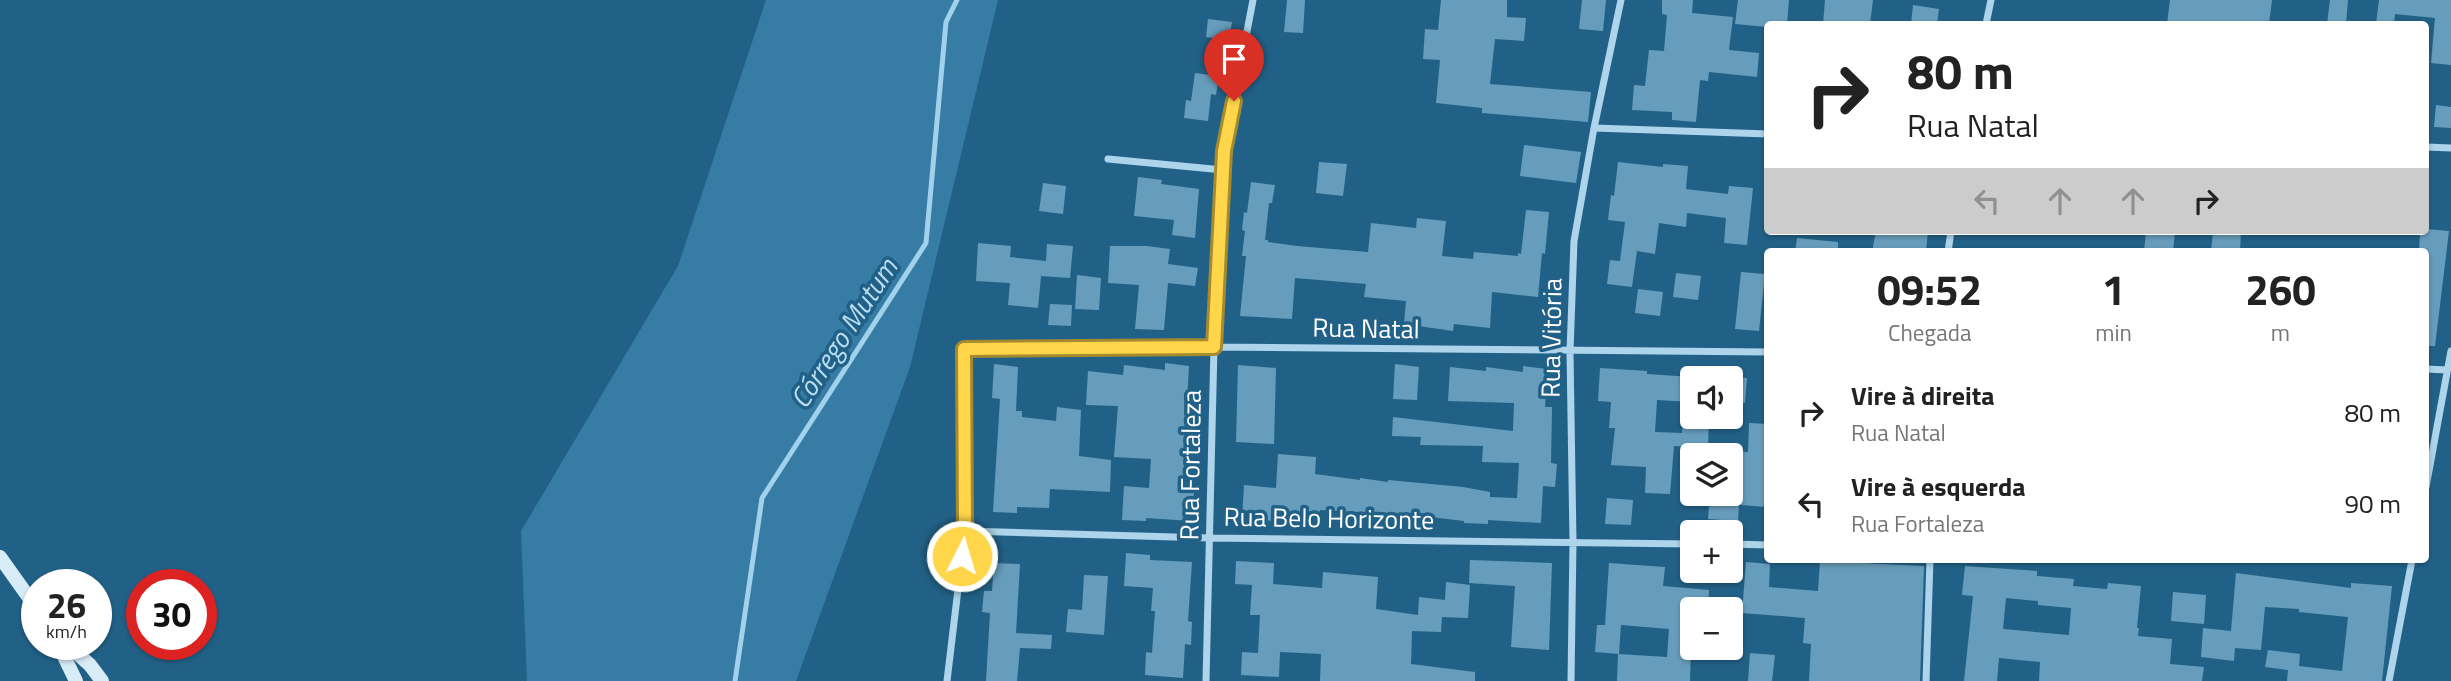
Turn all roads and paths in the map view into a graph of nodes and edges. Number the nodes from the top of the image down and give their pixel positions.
1 (1253, 0) edge
2 (1621, 0) edge
3 (1991, 0) edge
4 (1987, 21) edge
5 (1594, 128) junction
6 (1764, 134) edge
7 (2429, 147) edge
8 (2451, 148) edge
9 (1108, 159) dead end
10 (1223, 170) junction
11 (1214, 347) junction
12 (2451, 351) edge
13 (1570, 352) junction
14 (1764, 352) edge
15 (2429, 369) edge
16 (2447, 370) junction
17 (2429, 470) edge
18 (965, 531) junction
19 (1209, 538) junction
20 (1573, 542) junction
21 (1680, 544) edge
22 (1743, 544) edge
23 (1764, 545) edge
24 (2, 563) edge
25 (1930, 563) edge
26 (2411, 563) edge
27 (21, 588) edge
28 (66, 660) edge
29 (85, 660) edge
30 (76, 681) edge
31 (102, 681) edge
32 (947, 681) edge
33 (1206, 681) edge
34 (1571, 681) edge
35 (1926, 681) edge
36 (2389, 681) edge

1 - 10 street, Rua Fortaleza
2 - 5 street, Rua Vitória
3 - 4 street
5 - 6 street
5 - 13 street, Rua Vitória
7 - 8 street
9 - 10 street
10 - 11 street, Rua Fortaleza
11 - 13 street, Rua Natal
11 - 18 street, Rua Natal
11 - 19 street, Rua Fortaleza
12 - 16 street
13 - 14 street, Rua Natal
13 - 20 street, Rua Vitória
15 - 16 street
16 - 17 street
18 - 19 street, Rua Belo Horizonte
18 - 32 street
19 - 20 street, Rua Belo Horizonte
19 - 33 street, Rua Fortaleza
20 - 21 street, Rua Belo Horizonte
20 - 34 street, Rua Vitória
22 - 23 street
24 - 27 main road
25 - 35 street
26 - 36 street
28 - 30 main road
29 - 31 main road

